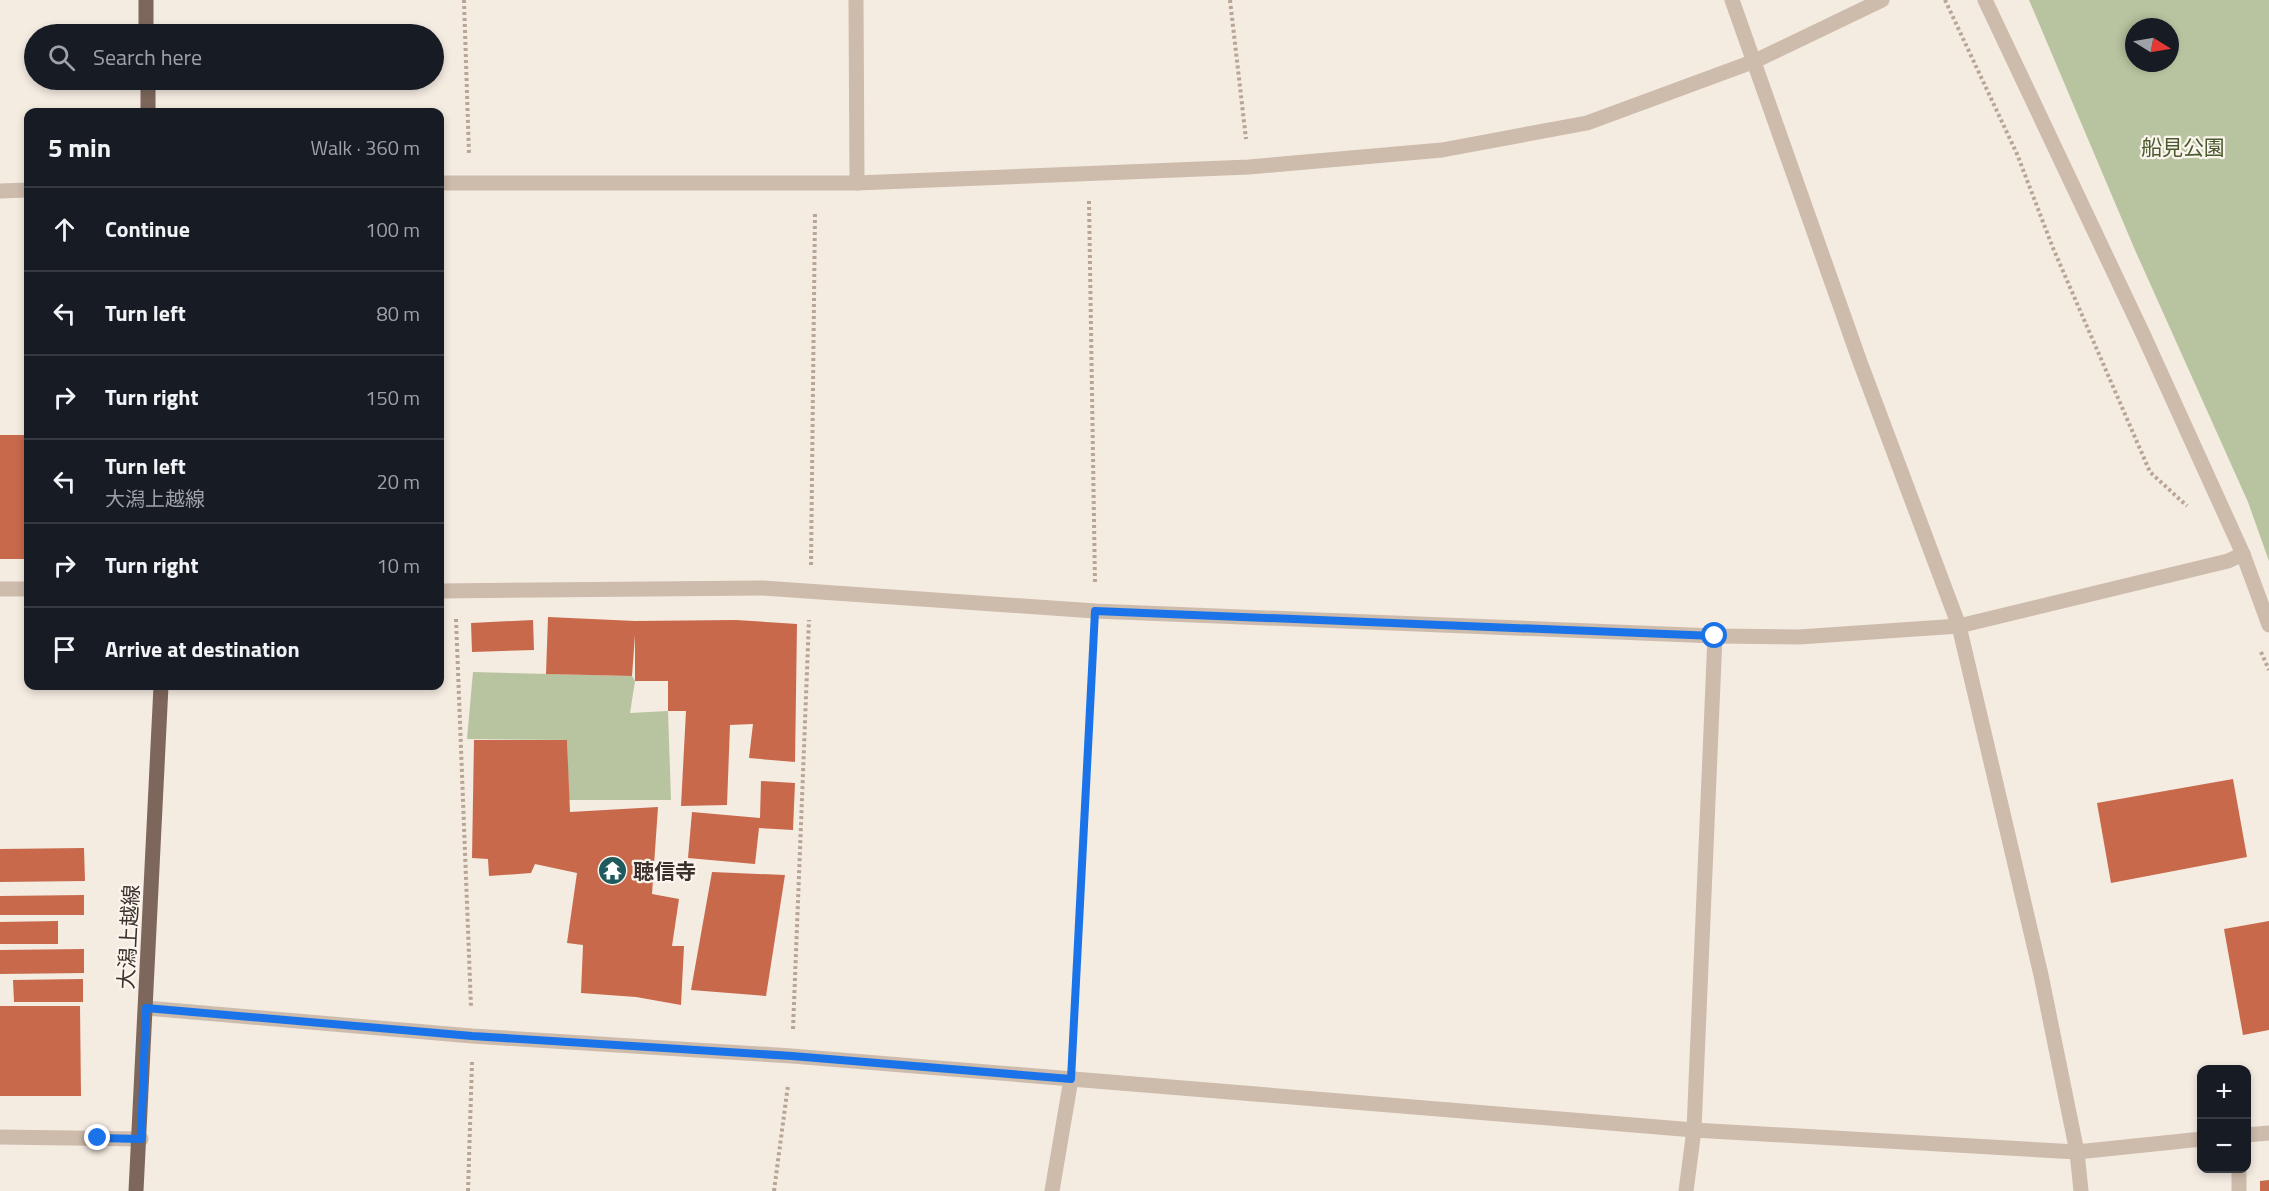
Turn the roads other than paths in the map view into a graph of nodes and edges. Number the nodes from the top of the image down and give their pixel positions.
1 (146, 0) edge
2 (856, 0) edge
3 (1732, 0) edge
4 (1882, 0) edge
5 (1985, 0) edge
6 (146, 24) edge
7 (1755, 62) junction
8 (147, 90) edge
9 (148, 108) edge
10 (444, 183) edge
11 (857, 183) junction
12 (24, 190) edge
13 (0, 191) edge
14 (2243, 554) junction
15 (0, 589) edge
16 (24, 589) edge
17 (447, 591) edge
18 (2269, 625) edge
19 (1959, 626) junction
20 (1715, 636) junction
21 (161, 690) edge
22 (146, 1008) junction
23 (1071, 1079) junction
24 (1694, 1130) junction
25 (2269, 1133) edge
26 (2251, 1135) edge
27 (0, 1137) edge
28 (141, 1139) junction
29 (2197, 1140) edge
30 (2077, 1152) junction
31 (2239, 1173) edge
32 (136, 1191) edge
33 (1052, 1191) edge
34 (1686, 1191) edge
35 (2081, 1191) edge
36 (2239, 1191) edge

1 - 6 main road
2 - 11 street
3 - 7 street
4 - 7 street
5 - 14 street
7 - 11 street
7 - 19 street
8 - 9 main road
10 - 11 street
12 - 13 street
14 - 18 street
14 - 19 street
15 - 16 street
17 - 20 street
19 - 20 street
19 - 30 street
20 - 24 street
21 - 22 main road, 大潟上越線
22 - 23 street
22 - 28 main road, 大潟上越線
23 - 24 street
23 - 33 street
24 - 30 street
24 - 34 street
25 - 26 street
27 - 28 street
28 - 32 main road, 大潟上越線
29 - 30 street
30 - 35 street
31 - 36 street

